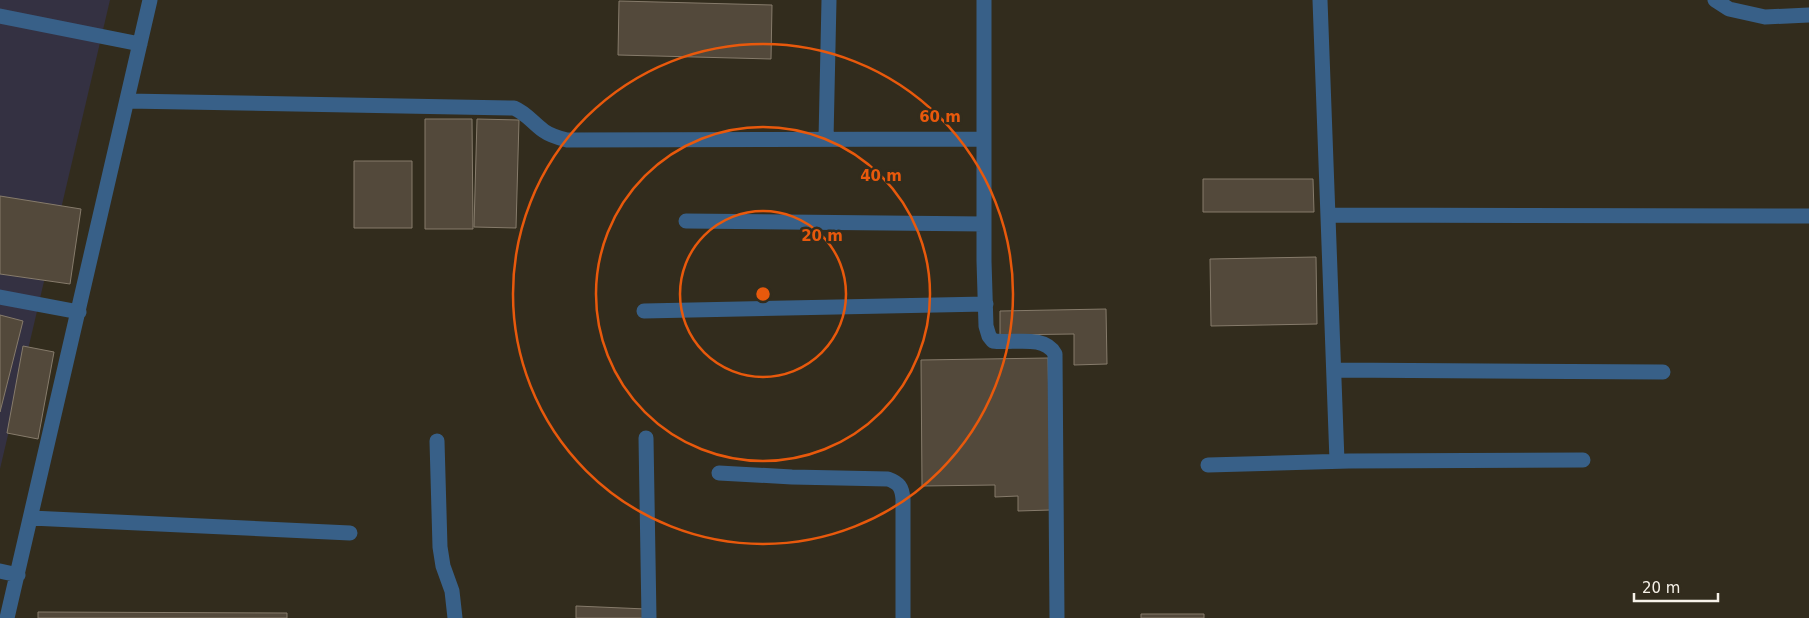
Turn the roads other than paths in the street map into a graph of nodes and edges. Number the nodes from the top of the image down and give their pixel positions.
1 (150, 0) edge
2 (829, 0) edge
3 (984, 0) edge
4 (1320, 0) edge
5 (1715, 0) edge
6 (1809, 15) edge
7 (0, 16) edge
8 (140, 44) junction
9 (127, 101) junction
10 (984, 138) junction
11 (826, 139) junction
12 (1329, 215) junction
13 (1809, 216) edge
14 (686, 221) dead end
15 (984, 224) junction
16 (0, 297) edge
17 (986, 304) junction
18 (644, 311) dead end
19 (79, 312) junction
20 (1334, 370) junction
21 (1663, 372) dead end
22 (646, 438) dead end
23 (437, 441) dead end
24 (1583, 460) dead end
25 (1337, 462) junction
26 (1208, 465) dead end
27 (719, 473) dead end
28 (30, 518) junction
29 (350, 533) dead end
30 (0, 571) edge
31 (18, 575) junction
32 (7, 618) edge
33 (455, 618) edge
34 (649, 618) edge
35 (902, 618) edge
36 (1057, 618) edge

1 - 8 street
2 - 11 street
3 - 10 street
4 - 12 street
5 - 6 street
7 - 8 street
8 - 9 street
9 - 11 street
9 - 19 street
10 - 11 street
10 - 15 street
12 - 13 street
12 - 20 street
14 - 15 street
15 - 17 street
16 - 19 street
17 - 18 street
17 - 36 street
19 - 28 street
20 - 21 street
20 - 25 street
22 - 34 street
23 - 33 street
24 - 25 street
25 - 26 street
27 - 35 street
28 - 29 street
28 - 31 street
30 - 31 street
31 - 32 street

